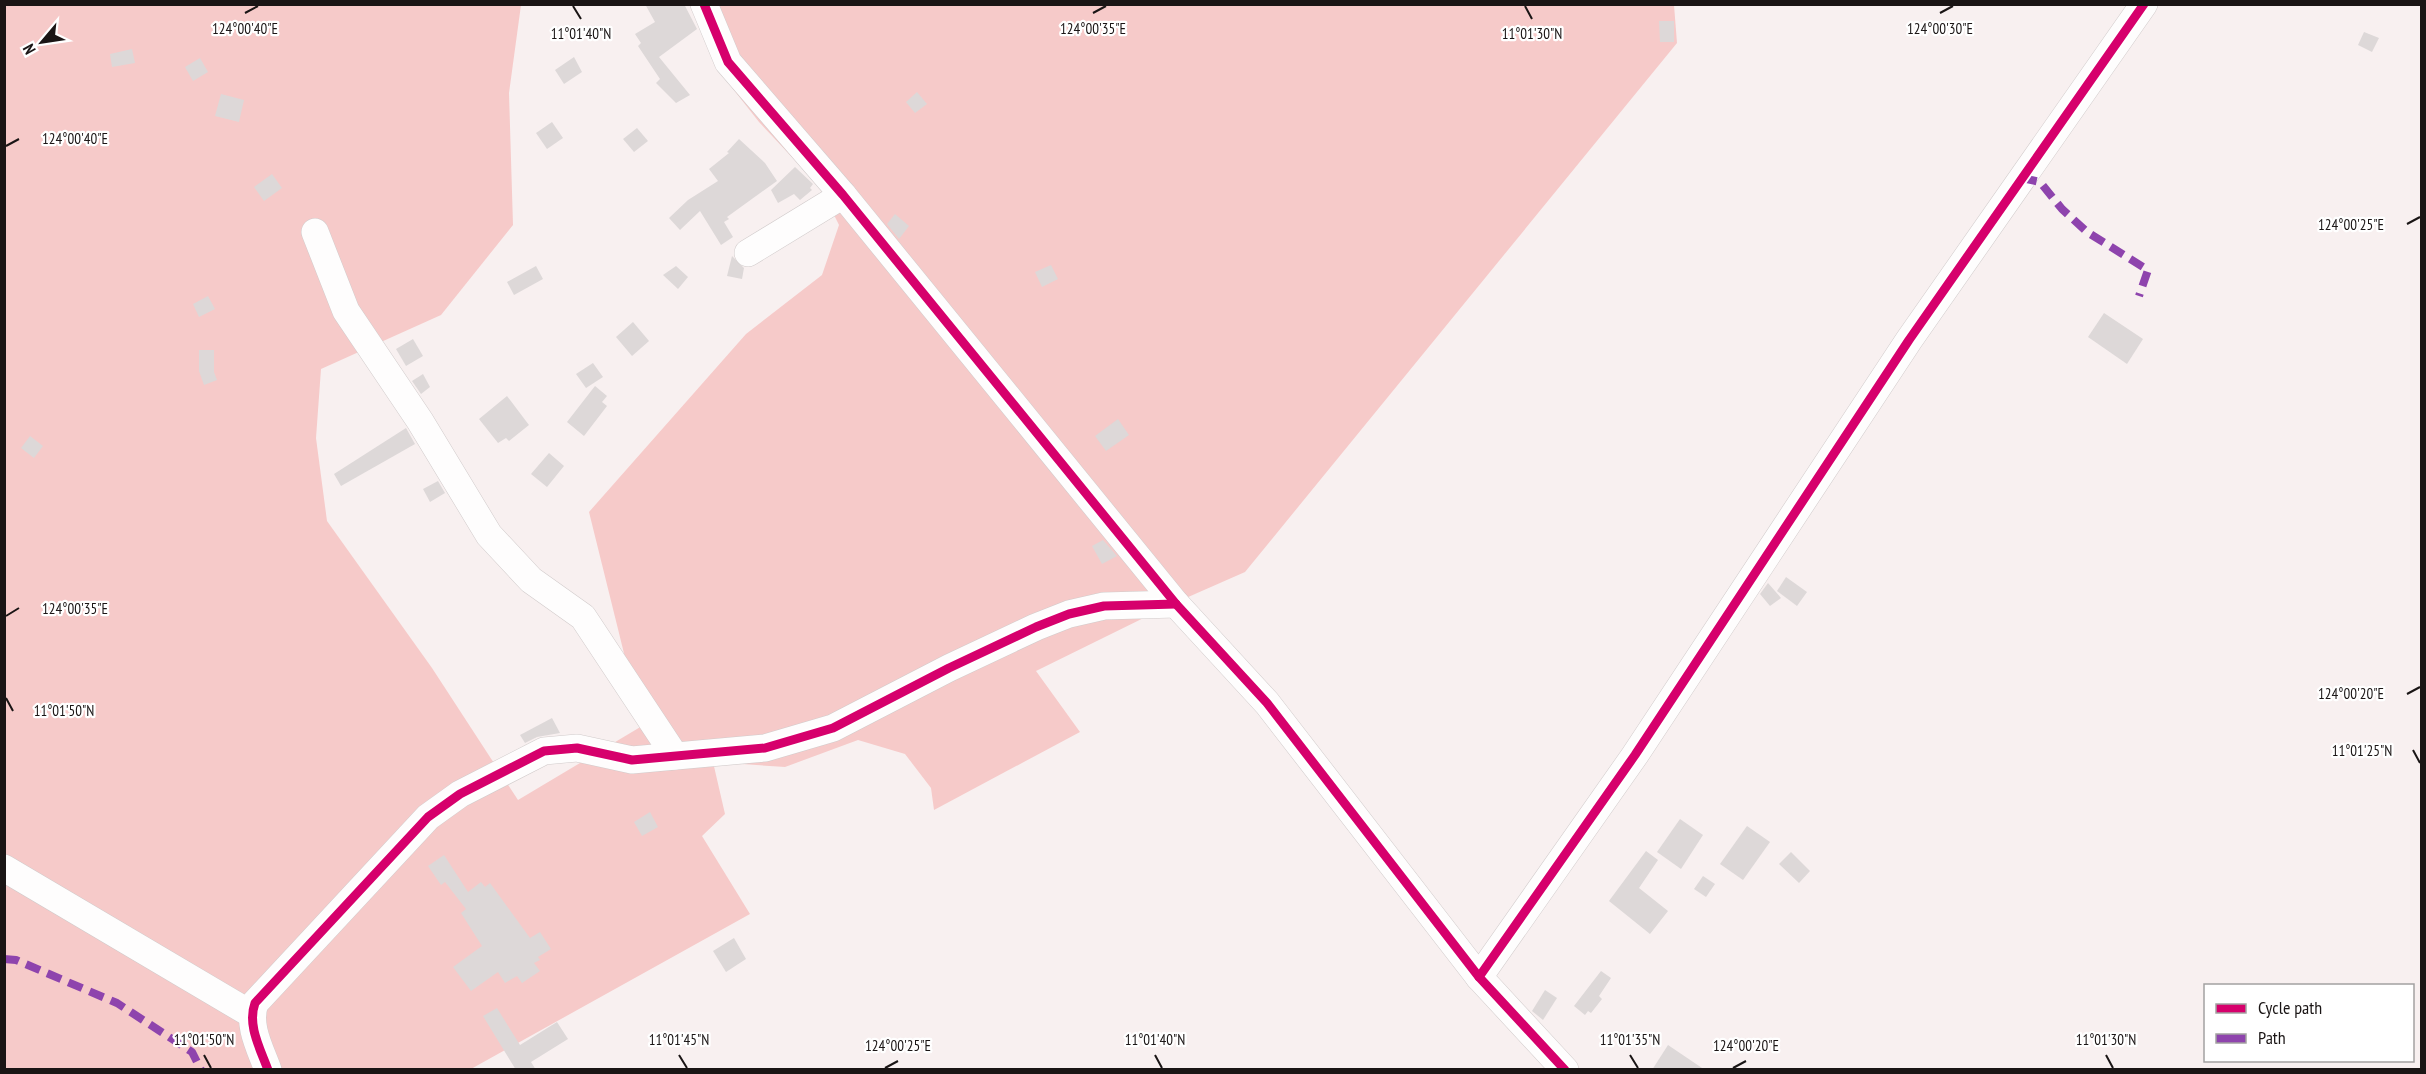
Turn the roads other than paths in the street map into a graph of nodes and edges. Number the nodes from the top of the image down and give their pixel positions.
1 (704, 4) edge
2 (2144, 4) edge
3 (843, 195) junction
4 (315, 232) dead end
5 (747, 253) dead end
6 (1176, 604) junction
7 (675, 756) junction
8 (4, 868) edge
9 (1479, 977) junction
10 (251, 1014) junction
11 (268, 1070) edge
12 (1565, 1070) edge

1 - 3 street
2 - 9 street
3 - 5 street
3 - 6 street
4 - 7 street
6 - 7 street
6 - 9 street
7 - 10 street
8 - 10 street
9 - 12 street
10 - 11 street

